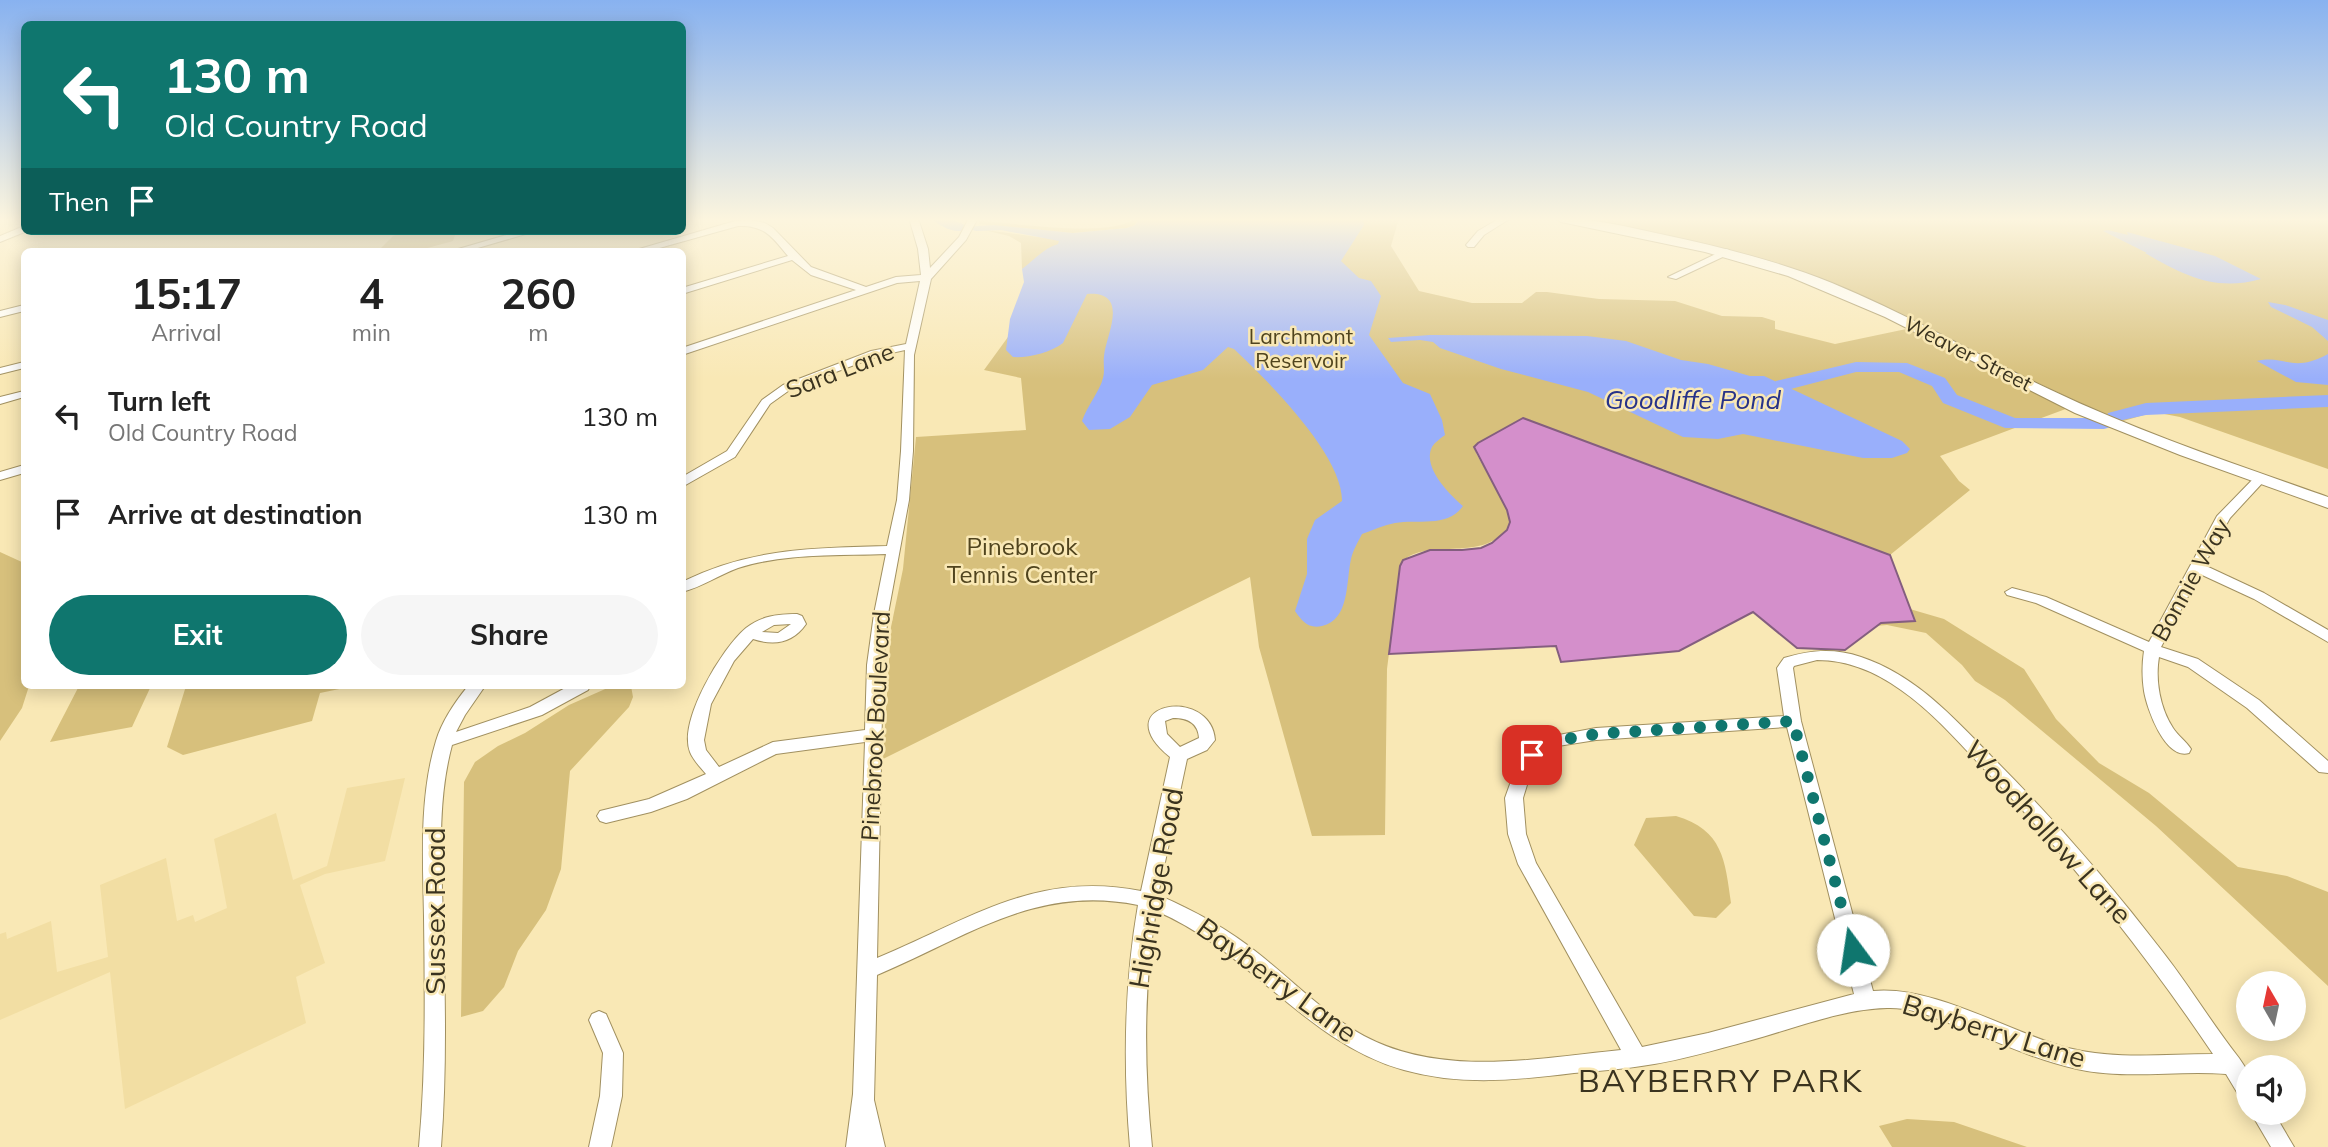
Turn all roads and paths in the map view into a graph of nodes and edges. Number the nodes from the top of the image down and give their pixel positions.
1 (746, 272) edge
2 (815, 272) edge
3 (925, 272) edge
4 (932, 272) edge
5 (1685, 272) edge
6 (1785, 272) edge
7 (1673, 277) dead end
8 (926, 278) junction
9 (686, 290) edge
10 (866, 290) junction
11 (21, 309) edge
12 (0, 314) edge
13 (910, 346) junction
14 (686, 351) edge
15 (21, 366) edge
16 (0, 372) edge
17 (21, 395) edge
18 (0, 401) edge
19 (21, 470) edge
20 (0, 476) edge
21 (2260, 479) junction
22 (686, 481) edge
23 (2328, 503) edge
24 (894, 550) junction
25 (2195, 566) junction
26 (686, 585) edge
27 (2012, 592) dead end
28 (751, 632) dead end
29 (2328, 637) edge
30 (2152, 649) junction
31 (474, 689) edge
32 (576, 689) edge
33 (1793, 721) junction
34 (872, 735) junction
35 (444, 742) junction
36 (2183, 749) dead end
37 (1179, 755) dead end
38 (2325, 768) dead end
39 (716, 775) junction
40 (606, 816) dead end
41 (1148, 898) junction
42 (866, 971) junction
43 (1866, 1001) junction
44 (599, 1020) dead end
45 (1636, 1056) junction
46 (2232, 1065) junction
47 (2236, 1071) edge
48 (863, 1094) junction
49 (2269, 1125) edge
50 (430, 1147) edge
51 (600, 1147) edge
52 (857, 1147) edge
53 (874, 1147) edge
54 (1141, 1147) edge
55 (2283, 1147) edge

1 - 9 street
2 - 10 street
3 - 8 street, Pinebrook Boulevard
4 - 8 street, Pinebrook Boulevard
5 - 7 street
6 - 21 main road, Weaver Street
8 - 10 street
8 - 13 street, Pinebrook Boulevard
10 - 14 street
11 - 12 street
13 - 22 street, Sara Lane
13 - 24 street, Pinebrook Boulevard
15 - 16 street
17 - 18 street
19 - 20 street
21 - 23 main road, Weaver Street
21 - 25 street, Bonnie Way
24 - 26 street
24 - 34 street, Pinebrook Boulevard
25 - 29 street
25 - 30 street, Bonnie Way
27 - 30 street
28 - 39 street
30 - 36 street
30 - 38 street, Bonnie Way
31 - 35 street, Sussex Road
32 - 35 street
33 - 43 street
33 - 45 street
33 - 46 street, Woodhollow Lane
34 - 39 street
34 - 42 street, Pinebrook Boulevard
35 - 50 street, Sussex Road
37 - 41 street, Highridge Road
39 - 40 street
41 - 42 street, Bayberry Lane
41 - 45 street, Bayberry Lane
41 - 54 street, Highridge Road
42 - 48 street, Pinebrook Boulevard
43 - 45 street, Bayberry Lane
43 - 46 street, Bayberry Lane
44 - 51 street
46 - 47 street, Woodhollow Lane
48 - 52 street, Pinebrook Boulevard
48 - 53 street, Pinebrook Boulevard
49 - 55 street

